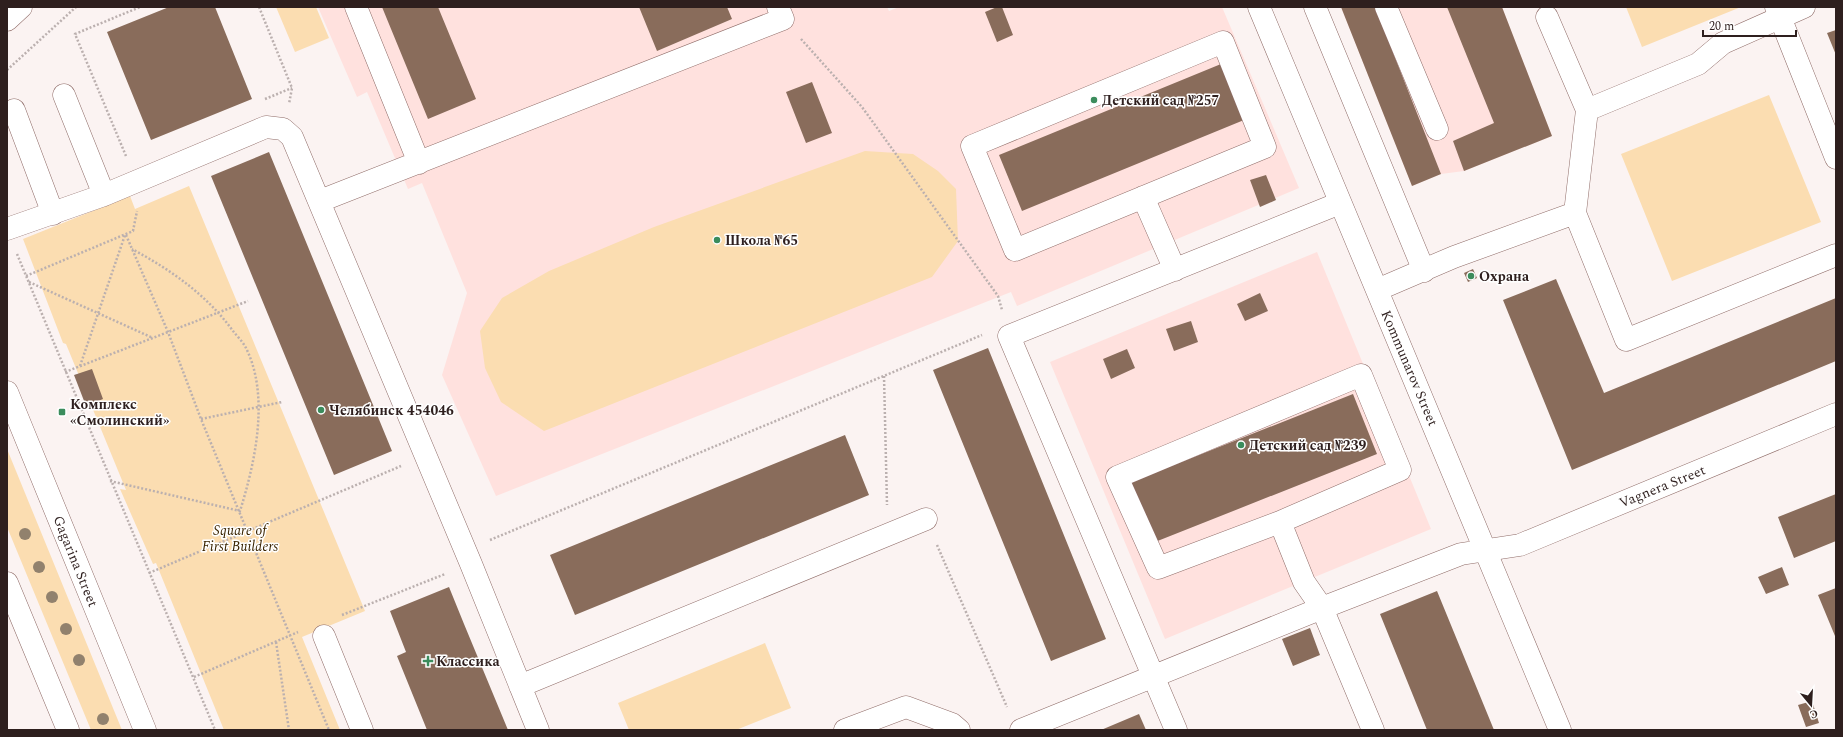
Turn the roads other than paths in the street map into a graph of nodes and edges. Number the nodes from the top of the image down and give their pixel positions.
1 (21, 7) edge
2 (356, 7) edge
3 (1259, 7) edge
4 (1315, 7) edge
5 (1386, 7) edge
6 (1804, 7) edge
7 (1778, 12) edge
8 (780, 13) edge
9 (1546, 17) dead end
10 (7, 20) edge
11 (64, 95) dead end
12 (14, 110) dead end
13 (1587, 110) junction
14 (1437, 129) dead end
15 (1836, 158) edge
16 (419, 163) junction
17 (104, 195) junction
18 (1143, 198) junction
19 (320, 201) junction
20 (1340, 203) junction
21 (1575, 213) junction
22 (53, 214) junction
23 (7, 229) edge
24 (1836, 255) edge
25 (1175, 270) junction
26 (1424, 271) junction
27 (1377, 290) junction
28 (7, 392) edge
29 (1836, 414) edge
30 (926, 519) road end
31 (1280, 522) junction
32 (1486, 551) junction
33 (7, 583) edge
34 (1322, 608) junction
35 (324, 636) dead end
36 (1153, 678) junction
37 (520, 686) junction
38 (68, 730) edge
39 (145, 730) edge
40 (362, 730) edge
41 (538, 730) edge
42 (845, 730) edge
43 (958, 730) edge
44 (1021, 730) edge
45 (1176, 730) edge
46 (1373, 730) edge
47 (1560, 730) edge

1 - 10 street
2 - 16 street
3 - 20 street, Kommunarov Street
4 - 26 street
5 - 14 street
6 - 7 street
7 - 13 street
7 - 15 street
8 - 16 street
9 - 13 street
11 - 17 street
12 - 22 street
13 - 21 street
16 - 19 street
17 - 19 street
17 - 22 street
18 - 18 street
18 - 25 street
19 - 37 street
20 - 25 street
20 - 27 street, Kommunarov Street
21 - 24 street
21 - 26 street
22 - 23 street
25 - 36 street
26 - 27 street
27 - 32 street, Kommunarov Street
28 - 39 street, Gagarina Street
29 - 32 street, Vagnera Street
30 - 37 street
31 - 31 street
31 - 34 street
32 - 34 street, Vagnera Street
32 - 47 street, Kommunarov Street
33 - 38 street
34 - 36 street, Vagnera Street
34 - 46 street
35 - 40 street
36 - 44 street, Vagnera Street
36 - 45 street
37 - 41 street
42 - 43 street

